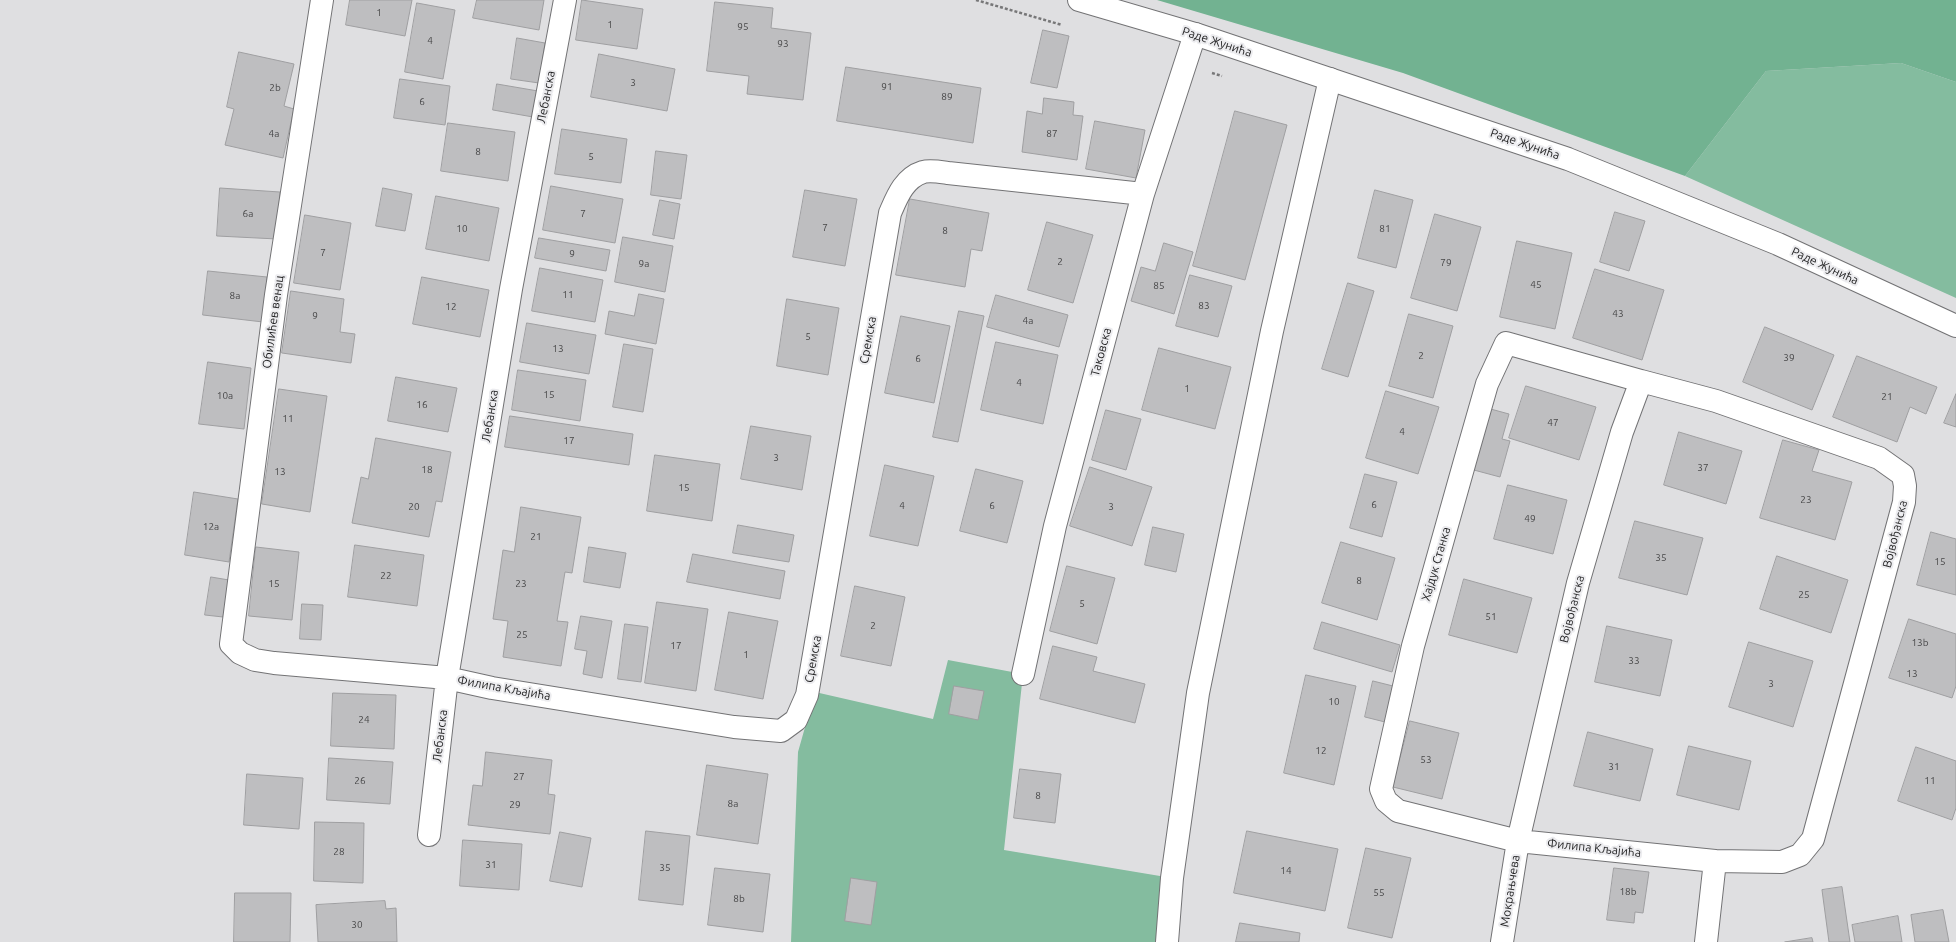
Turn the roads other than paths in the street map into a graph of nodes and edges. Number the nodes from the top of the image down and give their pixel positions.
1 (322, 0) edge
2 (565, 0) edge
3 (1079, 0) edge
4 (1195, 34) junction
5 (1330, 79) junction
6 (1144, 194) junction
7 (1956, 326) edge
8 (1506, 343) joint
9 (1641, 381) junction
10 (231, 644) joint
11 (1023, 674) dead end
12 (447, 678) junction
13 (781, 731) joint
14 (1381, 789) joint
15 (429, 835) dead end
16 (1813, 839) joint
17 (1518, 841) junction
18 (1715, 861) junction
19 (1166, 942) edge
20 (1502, 942) edge
21 (1706, 942) edge

1 - 10 street, Обилићев венац
2 - 12 street, Лебанска
3 - 4 street, Раде Жунића
4 - 5 street, Раде Жунића
4 - 6 street, Таковска
5 - 7 street, Раде Жунића
5 - 19 street
6 - 11 street, Таковска
6 - 13 street, Сремска
8 - 9 street, Војвођанска
8 - 14 street, Хајдук Станка
9 - 16 street, Војвођанска
9 - 17 street, Војвођанска
10 - 12 street, Филипа Кљајића
12 - 13 street, Филипа Кљајића
12 - 15 street, Лебанска
14 - 17 street, Филипа Кљајића
16 - 18 street, Филипа Кљајића
17 - 18 street, Филипа Кљајића
17 - 20 street, Мокрањчева
18 - 21 street

